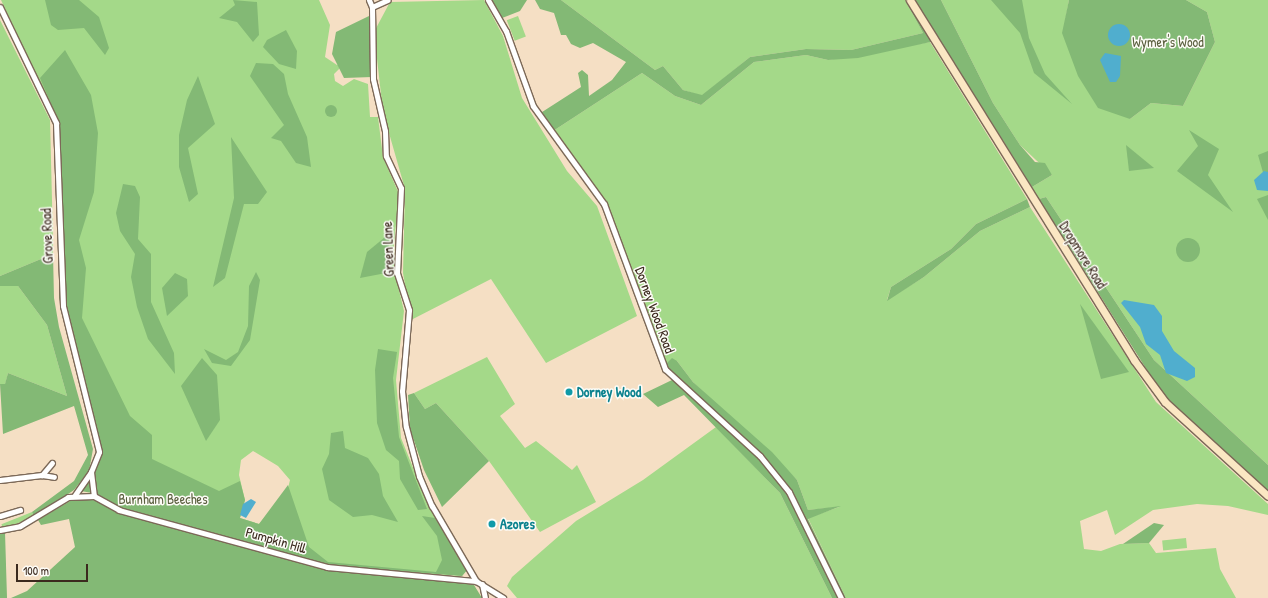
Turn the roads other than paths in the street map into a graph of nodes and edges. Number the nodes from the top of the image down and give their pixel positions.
1 (369, 0) edge
2 (388, 0) edge
3 (488, 0) edge
4 (910, 0) edge
5 (0, 7) edge
6 (372, 7) junction
7 (52, 463) dead end
8 (91, 472) junction
9 (42, 475) junction
10 (54, 476) dead end
11 (0, 480) edge
12 (75, 495) junction
13 (94, 496) junction
14 (1268, 496) edge
15 (20, 510) dead end
16 (0, 516) edge
17 (0, 530) edge
18 (476, 581) junction
19 (482, 584) junction
20 (485, 598) edge
21 (503, 598) edge
22 (841, 598) edge

1 - 6 street, Green Lane
2 - 6 street
3 - 22 street, Dorney Wood Road
4 - 14 street, Dropmore Road
5 - 8 street, Grove Road
6 - 18 street, Green Lane
7 - 9 street
8 - 12 street, Grove Road
8 - 13 street, Grove Road
9 - 10 street
9 - 11 street
12 - 13 street, Pumpkin Hill
12 - 17 street
13 - 18 street, Pumpkin Hill
15 - 16 street
18 - 19 street
19 - 20 street
19 - 21 street

